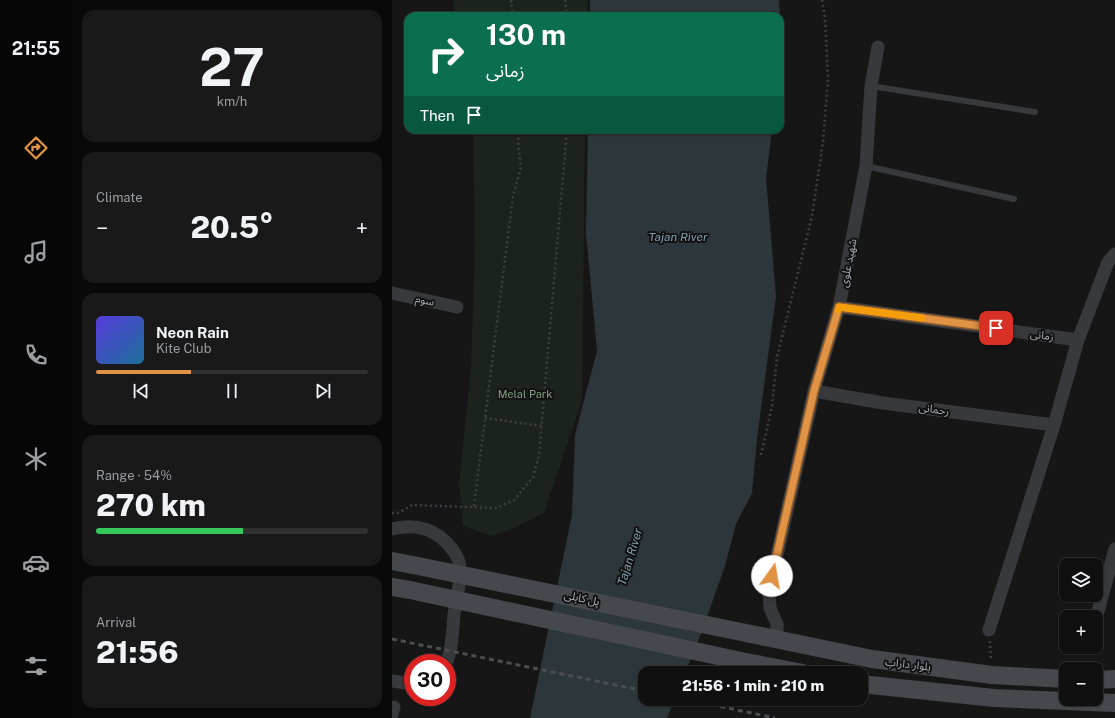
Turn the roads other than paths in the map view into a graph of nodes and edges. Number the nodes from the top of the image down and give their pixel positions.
1 (878, 47) dead end
2 (872, 86) junction
3 (1035, 112) dead end
4 (866, 166) junction
5 (1014, 199) dead end
6 (1115, 254) edge
7 (392, 293) edge
8 (457, 307) dead end
9 (839, 307) junction
10 (1078, 340) junction
11 (814, 391) junction
12 (1054, 425) junction
13 (392, 529) edge
14 (1115, 549) edge
15 (392, 561) edge
16 (392, 587) edge
17 (1098, 610) edge
18 (989, 630) road end
19 (751, 634) joint
20 (777, 639) junction
21 (448, 654) edge
22 (767, 666) edge
23 (1059, 678) edge
24 (1115, 679) edge
25 (1103, 680) edge
26 (392, 681) edge
27 (404, 683) edge
28 (868, 685) edge
29 (1115, 702) edge

1 - 2 street, شهید علوی
2 - 3 lane
2 - 4 street, شهید علوی
4 - 5 lane
4 - 9 street, شهید علوی
6 - 10 street
7 - 8 street, سوم
9 - 10 street, زمانی
9 - 11 street, شهید علوی
10 - 12 street
11 - 12 street, رحمانی
11 - 20 street, شهید علوی
12 - 18 street
13 - 21 street
14 - 17 street
15 - 19 main road, پل کابلی, bridge
16 - 22 main road, bridge
19 - 20 main road, بلوار داراب
20 - 23 main road, بلوار داراب
24 - 25 main road
26 - 27 street
28 - 29 main road

